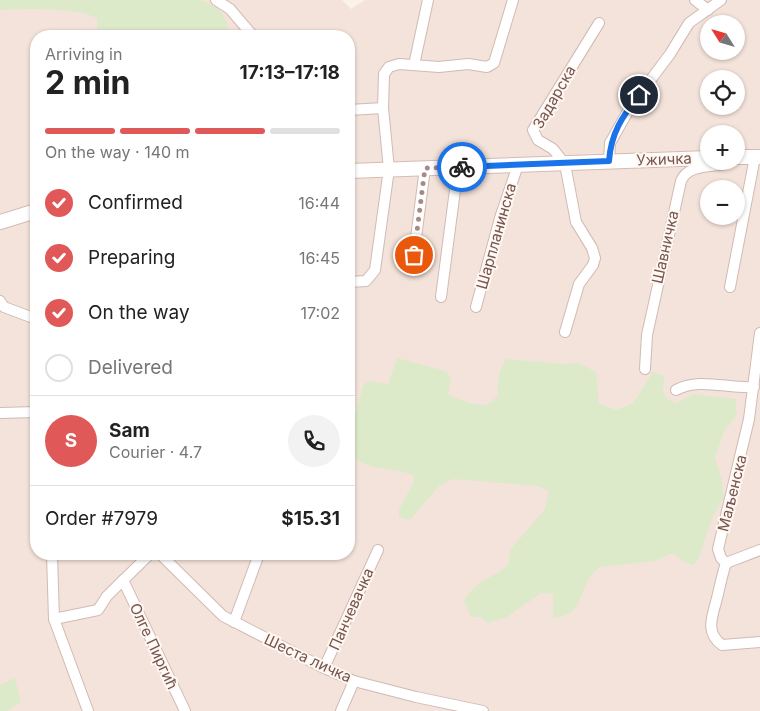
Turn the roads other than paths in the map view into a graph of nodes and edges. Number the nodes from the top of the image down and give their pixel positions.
1 (216, 0) edge
2 (428, 0) edge
3 (513, 0) edge
4 (695, 0) edge
5 (721, 0) edge
6 (708, 10) junction
7 (599, 23) dead end
8 (248, 30) edge
9 (414, 65) junction
10 (383, 108) junction
11 (355, 110) edge
12 (745, 157) edge
13 (758, 157) edge
14 (700, 158) edge
15 (609, 161) junction
16 (565, 164) junction
17 (518, 165) junction
18 (458, 167) junction
19 (425, 168) junction
20 (389, 169) junction
21 (700, 169) edge
22 (355, 171) edge
23 (30, 213) edge
24 (0, 222) edge
25 (412, 269) dead end
26 (355, 282) edge
27 (730, 287) dead end
28 (441, 297) dead end
29 (0, 301) edge
30 (476, 307) dead end
31 (30, 317) edge
32 (565, 332) dead end
33 (760, 333) edge
34 (645, 369) dead end
35 (754, 387) junction
36 (676, 390) dead end
37 (30, 412) edge
38 (0, 413) edge
39 (378, 550) dead end
40 (760, 550) edge
41 (52, 560) edge
42 (144, 560) edge
43 (166, 560) edge
44 (258, 560) edge
45 (726, 564) junction
46 (123, 580) junction
47 (54, 619) junction
48 (234, 622) junction
49 (760, 642) edge
50 (324, 668) junction
51 (354, 680) junction
52 (457, 708) edge
53 (88, 711) edge
54 (185, 711) edge
55 (341, 711) edge
56 (483, 711) edge

1 - 8 street
2 - 9 street
3 - 9 street
4 - 6 street
5 - 6 street
6 - 15 street
7 - 16 street, Задарска
9 - 10 street
10 - 11 street
10 - 20 street
12 - 13 main road
13 - 27 street
14 - 15 main road, Ужичка
15 - 16 main road, Ужичка
16 - 17 main road, Ужичка
16 - 32 street
17 - 18 main road, Ужичка
17 - 30 street, Шарпланинска
18 - 19 main road, Ужичка
18 - 28 street
19 - 20 main road, Ужичка
19 - 25 street
20 - 22 main road, Ужичка
20 - 26 street
21 - 34 street, Шавничка
23 - 24 main road
29 - 31 street
33 - 35 street, Маљенска
35 - 36 street
35 - 45 street, Маљенска
37 - 38 street
39 - 50 street, Панчевачка
40 - 45 street
41 - 47 street
42 - 46 street
43 - 48 street, Шеста личка
44 - 48 street
45 - 49 street, Маљенска
46 - 47 street
46 - 54 street, Олге Пиргић
47 - 53 street
48 - 50 street, Шеста личка
50 - 51 street, Шеста личка
51 - 52 street, Шеста личка
51 - 55 street
52 - 56 street, Шеста личка

